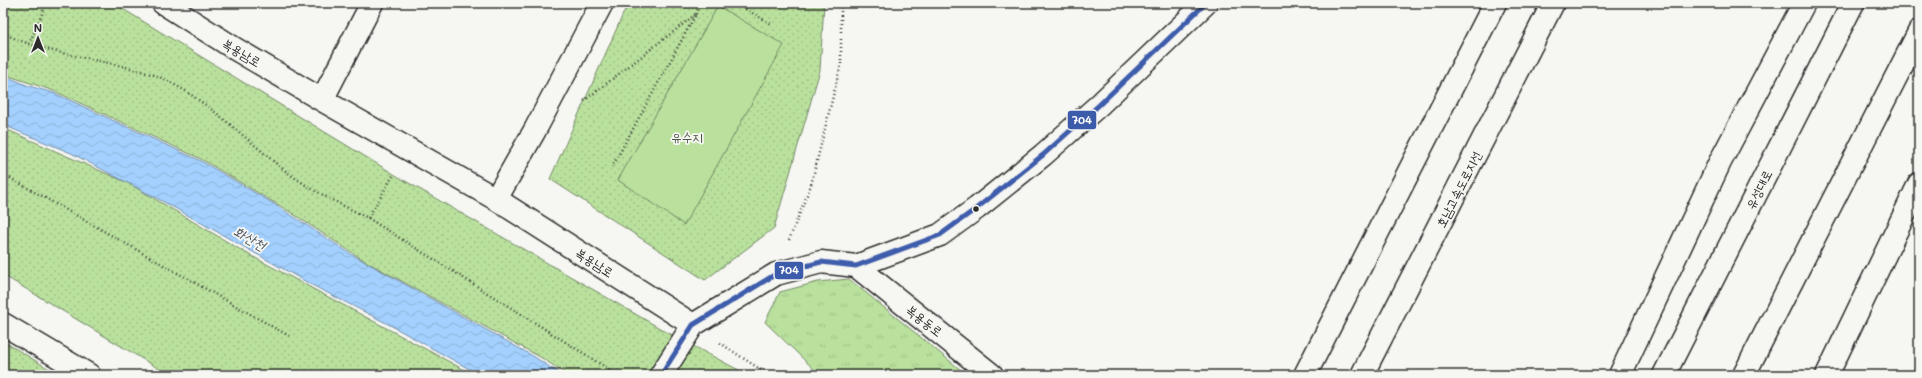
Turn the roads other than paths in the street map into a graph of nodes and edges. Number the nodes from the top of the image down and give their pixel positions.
1 (163, 3) edge
2 (372, 3) edge
3 (602, 3) edge
4 (1206, 3) edge
5 (1495, 3) edge
6 (1553, 3) edge
7 (1804, 3) edge
8 (1853, 3) edge
9 (1919, 32) edge
10 (322, 100) junction
11 (1919, 184) edge
12 (496, 199) junction
13 (856, 266) junction
14 (3, 324) edge
15 (687, 334) junction
16 (89, 375) edge
17 (661, 375) edge
18 (992, 375) edge
19 (1304, 375) edge
20 (1362, 375) edge
21 (1620, 375) edge
22 (1664, 375) edge
23 (1744, 375) edge
24 (1827, 375) edge

1 - 10 main road, 복용남로
2 - 10 main road
3 - 12 main road
4 - 13 main road
5 - 19 main road
6 - 20 main road, 호남고속도로지선
7 - 21 main road
8 - 22 main road, 유성대로
9 - 23 main road
10 - 12 main road, 복용남로
11 - 24 main road
12 - 15 main road, 복용남로
13 - 15 main road
13 - 18 main road, 복용동로
14 - 16 main road
15 - 17 main road

